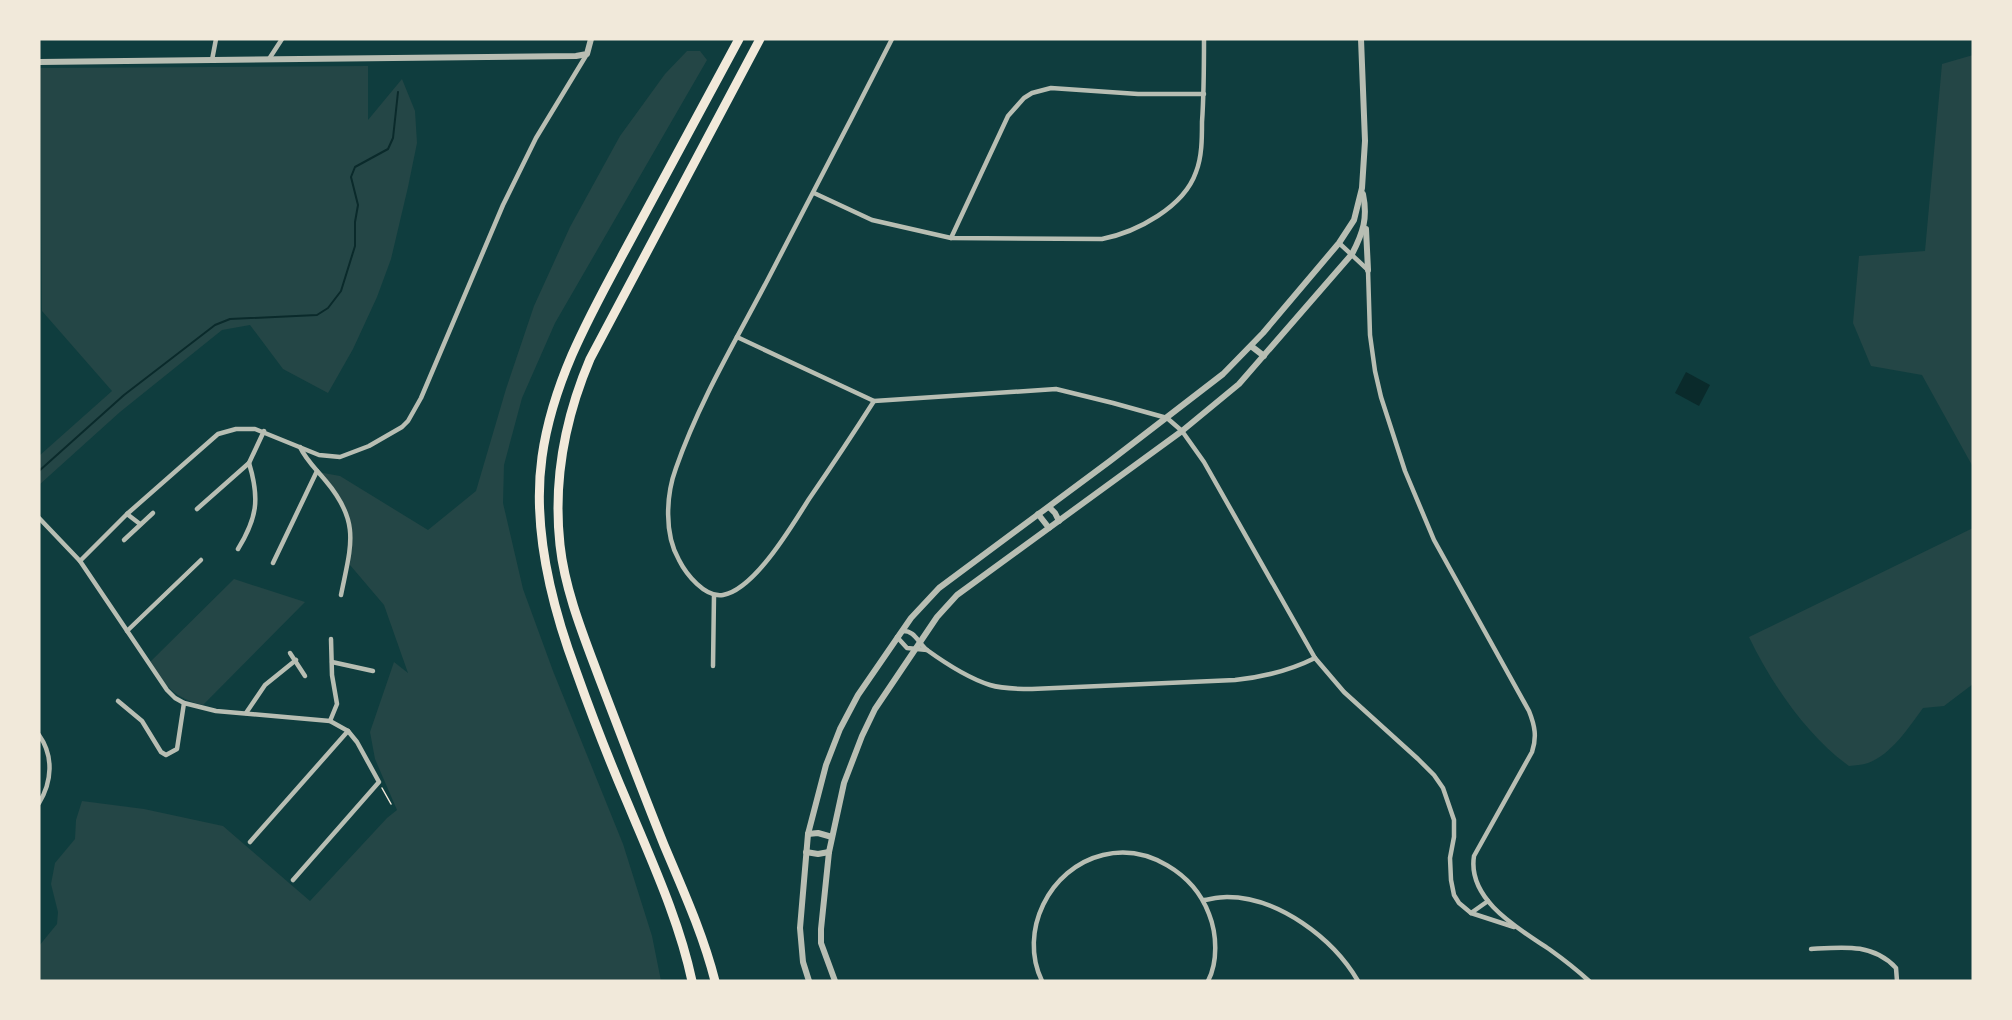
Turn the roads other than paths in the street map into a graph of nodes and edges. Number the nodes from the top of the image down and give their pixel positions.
1 (216, 39) edge
2 (282, 39) edge
3 (591, 39) edge
4 (739, 39) edge
5 (760, 39) edge
6 (892, 39) edge
7 (1204, 39) edge
8 (1361, 39) edge
9 (587, 54) junction
10 (269, 59) junction
11 (213, 60) junction
12 (39, 62) edge
13 (1204, 94) junction
14 (1362, 188) junction
15 (813, 193) junction
16 (1366, 222) junction
17 (951, 238) junction
18 (1339, 243) junction
19 (1352, 254) junction
20 (1368, 270) junction
21 (1263, 333) junction
22 (737, 337) junction
23 (1276, 342) junction
24 (1251, 346) junction
25 (1264, 356) junction
26 (874, 401) junction
27 (1167, 418) junction
28 (1182, 431) junction
29 (264, 432) junction
30 (300, 447) junction
31 (249, 463) junction
32 (317, 471) junction
33 (1049, 507) junction
34 (197, 509) dead end
35 (153, 513) dead end
36 (127, 514) junction
37 (1038, 514) junction
38 (39, 518) edge
39 (1059, 521) junction
40 (140, 524) junction
41 (1049, 528) junction
42 (123, 540) dead end
43 (238, 549) dead end
44 (201, 560) dead end
45 (80, 561) junction
46 (273, 563) dead end
47 (341, 595) dead end
48 (714, 595) junction
49 (128, 631) junction
50 (899, 634) junction
51 (330, 639) dead end
52 (918, 646) junction
53 (290, 653) dead end
54 (1315, 658) junction
55 (296, 660) junction
56 (332, 662) junction
57 (712, 666) dead end
58 (373, 672) dead end
59 (305, 676) dead end
60 (118, 701) dead end
61 (184, 704) junction
62 (246, 712) junction
63 (330, 721) junction
64 (348, 731) junction
65 (39, 735) edge
66 (39, 804) edge
67 (808, 834) junction
68 (832, 837) junction
69 (250, 842) dead end
70 (807, 852) junction
71 (829, 852) junction
72 (293, 880) dead end
73 (1204, 900) junction
74 (1488, 901) junction
75 (1471, 913) junction
76 (1514, 927) junction
77 (1811, 949) dead end
78 (692, 981) edge
79 (715, 981) edge
80 (809, 981) edge
81 (835, 981) edge
82 (1042, 981) edge
83 (1208, 981) edge
84 (1358, 981) edge
85 (1589, 981) edge
86 (1897, 981) edge

1 - 11 street
2 - 10 street
3 - 9 street
4 - 78 highway
5 - 79 highway
6 - 15 street
7 - 13 street
8 - 14 street
9 - 10 street
9 - 30 street
10 - 11 street
11 - 12 street
13 - 17 street
13 - 17 street
14 - 16 street
14 - 18 street
15 - 17 street
15 - 22 street
16 - 19 street
16 - 20 street
18 - 19 street
18 - 21 street
19 - 20 street
19 - 23 street
20 - 74 street
21 - 23 street
21 - 24 street
22 - 26 street
22 - 48 street
23 - 25 street
24 - 25 street
24 - 27 street
25 - 28 street
26 - 27 street
26 - 48 street
27 - 28 street
27 - 33 street
28 - 39 street
28 - 54 street
29 - 30 street
29 - 31 street
29 - 36 street
30 - 32 street
31 - 34 street
31 - 43 street
32 - 46 street
32 - 47 street
33 - 37 street
33 - 39 street
35 - 40 street
36 - 40 street
36 - 45 street
37 - 41 street
37 - 50 street
38 - 45 street
39 - 41 street
40 - 42 street
41 - 52 street
44 - 49 street
45 - 49 street
48 - 57 street
49 - 61 street
50 - 52 street
50 - 52 street
50 - 67 street
51 - 56 street
52 - 54 street
52 - 68 street
53 - 55 street
54 - 75 street
55 - 59 street
55 - 62 street
56 - 58 street
56 - 63 street
60 - 61 street
61 - 62 street
62 - 63 street
63 - 64 street
64 - 69 street
64 - 72 street
65 - 66 street
67 - 68 street
67 - 70 street
68 - 71 street
70 - 71 street
70 - 80 street
71 - 81 street
73 - 82 street
73 - 83 street
73 - 84 street
74 - 75 street
74 - 76 street
75 - 76 street
76 - 85 street
77 - 86 street

